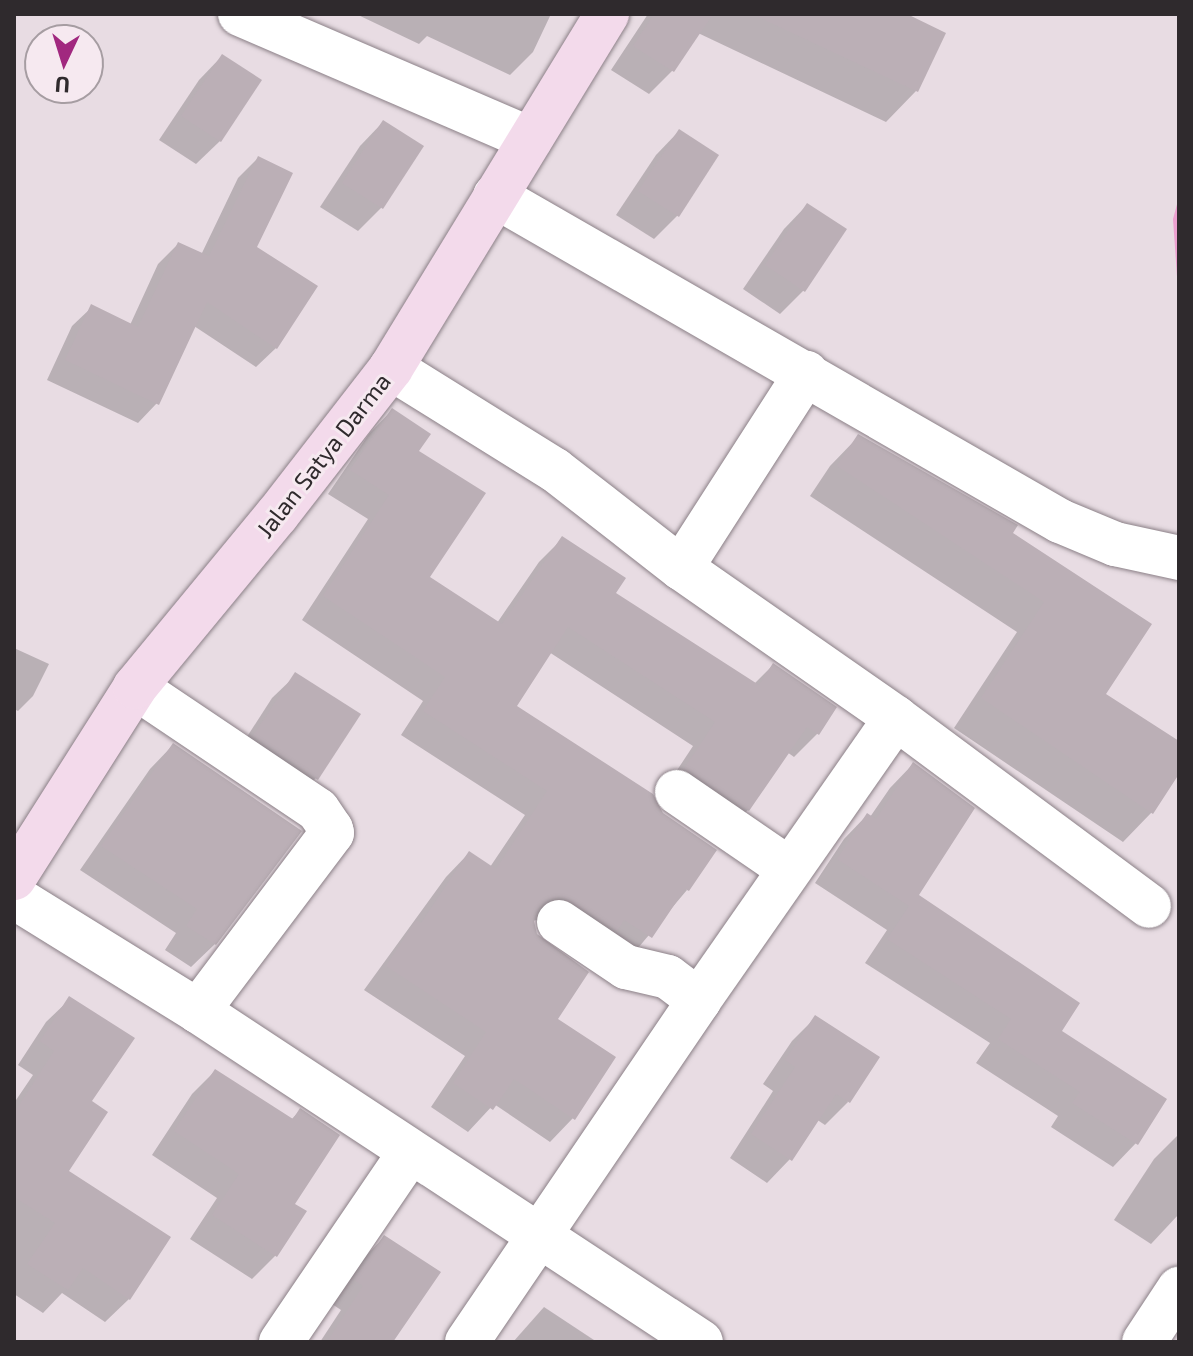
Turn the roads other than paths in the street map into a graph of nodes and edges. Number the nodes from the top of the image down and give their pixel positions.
1 (240, 14) edge
2 (607, 14) edge
3 (530, 139) junction
4 (495, 196) junction
5 (391, 368) junction
6 (806, 373) junction
7 (1179, 558) edge
8 (681, 568) junction
9 (135, 687) junction
10 (896, 718) junction
11 (677, 792) dead end
12 (789, 869) junction
13 (14, 878) edge
14 (14, 897) edge
15 (1149, 906) dead end
16 (559, 922) dead end
17 (699, 1000) junction
18 (198, 1011) junction
19 (410, 1152) junction
20 (540, 1236) junction
21 (1179, 1289) edge
22 (281, 1342) edge
23 (467, 1342) edge
24 (701, 1342) edge
25 (1144, 1342) edge

1 - 3 street
2 - 3 main road, Jalan Satya Darma
3 - 4 main road, Jalan Satya Darma
4 - 5 main road, Jalan Satya Darma
4 - 6 street
5 - 8 street
5 - 9 main road, Jalan Satya Darma
6 - 7 street
6 - 8 street
8 - 10 street
9 - 13 main road, Jalan Satya Darma
9 - 18 street
10 - 12 street
10 - 15 street
11 - 12 street
12 - 17 street
14 - 18 street
16 - 17 street
17 - 20 street
18 - 19 street
19 - 20 street
19 - 22 street
20 - 23 street
20 - 24 street
21 - 25 street

